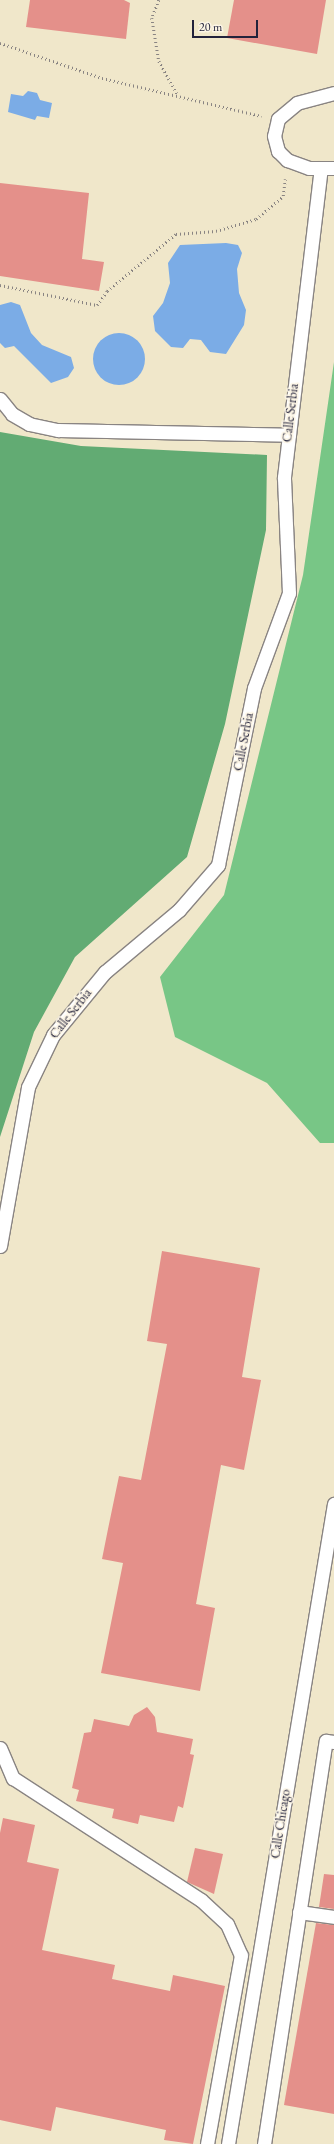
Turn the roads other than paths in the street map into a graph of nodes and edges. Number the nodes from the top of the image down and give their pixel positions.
1 (334, 93) edge
2 (328, 168) edge
3 (0, 399) edge
4 (289, 435) junction
5 (0, 1246) edge
6 (334, 1504) edge
7 (334, 1742) edge
8 (0, 1748) edge
9 (300, 1912) junction
10 (334, 1917) edge
11 (207, 2144) edge
12 (228, 2144) edge
13 (264, 2144) edge

1 - 2 lane
2 - 4 lane, Calle Serbia
3 - 4 lane
4 - 5 lane, Calle Serbia
6 - 12 lane, Calle Chicago
7 - 9 lane
8 - 11 lane
9 - 10 lane
9 - 13 lane

